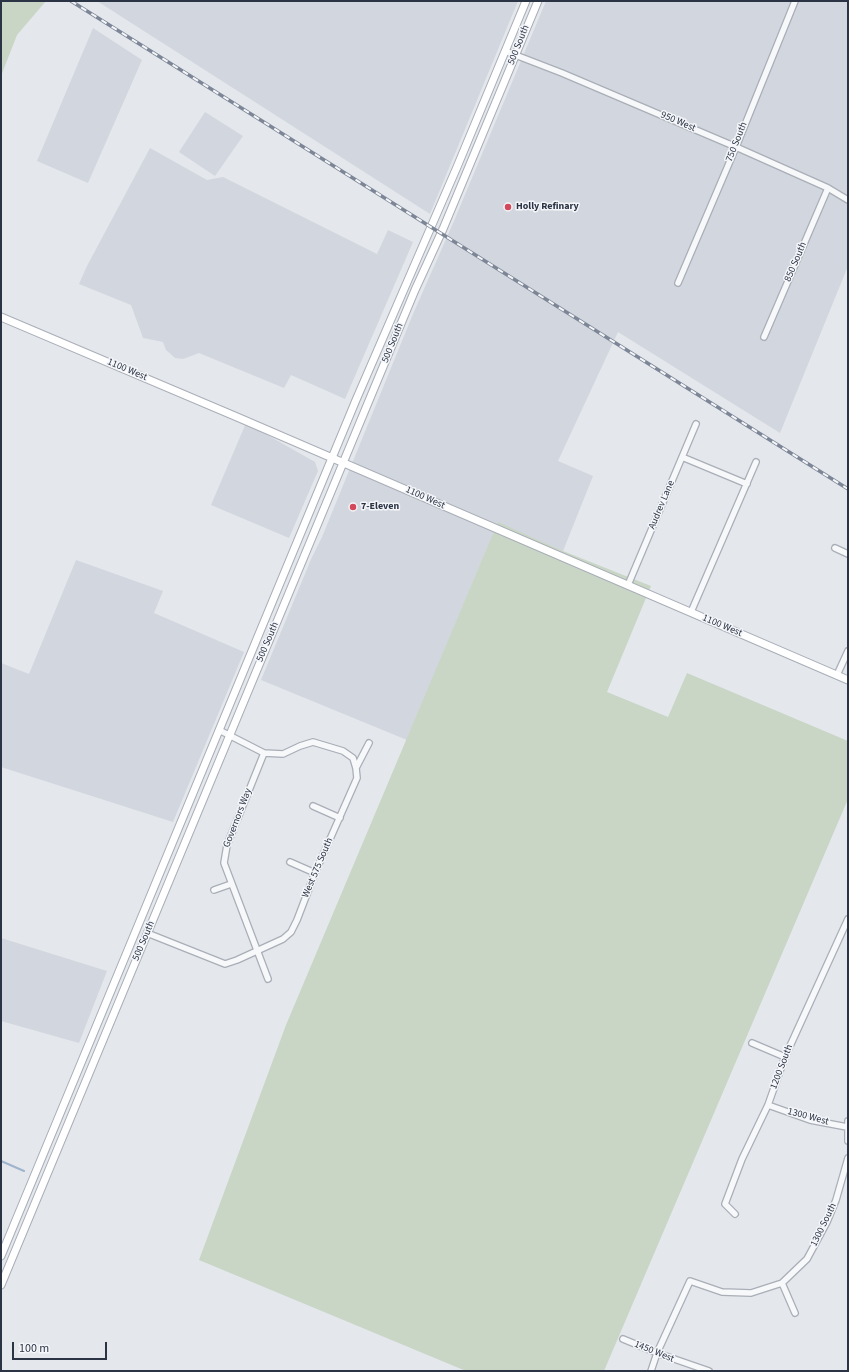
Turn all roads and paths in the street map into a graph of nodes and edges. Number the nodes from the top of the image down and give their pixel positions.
1 (526, 1) edge
2 (538, 1) edge
3 (794, 1) edge
4 (504, 51) junction
5 (515, 55) junction
6 (736, 147) junction
7 (828, 188) junction
8 (848, 200) edge
9 (678, 283) dead end
10 (1, 317) edge
11 (764, 337) dead end
12 (696, 424) dead end
13 (682, 457) junction
14 (333, 458) junction
15 (343, 462) junction
16 (756, 462) dead end
17 (747, 484) junction
18 (835, 548) dead end
19 (848, 554) edge
20 (628, 585) junction
21 (691, 612) junction
22 (848, 650) edge
23 (837, 675) junction
24 (848, 680) edge
25 (219, 730) junction
26 (229, 735) junction
27 (369, 744) dead end
28 (264, 754) junction
29 (356, 768) junction
30 (313, 806) dead end
31 (340, 818) junction
32 (290, 862) dead end
33 (315, 873) junction
34 (232, 884) junction
35 (214, 890) dead end
36 (848, 919) edge
37 (147, 933) junction
38 (258, 950) junction
39 (268, 979) dead end
40 (752, 1043) dead end
41 (785, 1057) junction
42 (768, 1105) junction
43 (848, 1124) edge
44 (848, 1141) edge
45 (848, 1158) edge
46 (735, 1214) dead end
47 (1, 1256) edge
48 (782, 1283) junction
49 (1, 1285) edge
50 (795, 1313) dead end
51 (623, 1338) dead end
52 (657, 1354) junction
53 (651, 1371) edge
54 (709, 1371) edge

1 - 4 main road, 500 South
2 - 5 main road, 500 South
3 - 6 street, 750 South
4 - 5 street, 950 West
4 - 14 main road, 500 South
5 - 6 street, 950 West
5 - 15 main road, 500 South
6 - 7 street, 950 West
6 - 9 street, 750 South
7 - 8 street, 950 West
7 - 11 street, 850 South
10 - 14 main road, 1100 West
12 - 13 street, Audrev Lane
13 - 17 street
13 - 20 street, Audrev Lane
14 - 15 main road, 1100 West
14 - 25 main road, 500 South
15 - 20 main road, 1100 West
15 - 26 main road, 500 South
16 - 17 street
17 - 21 street
18 - 19 street
20 - 21 main road, 1100 West
21 - 23 main road, 1100 West
22 - 23 street
23 - 24 main road, 1100 West
25 - 26 street
25 - 47 main road, 500 South
26 - 28 street
26 - 37 main road, 500 South
27 - 29 street, West 575 South
28 - 29 street
28 - 34 street, Governors Way
29 - 31 street, West 575 South
30 - 31 street
31 - 33 street, West 575 South
32 - 33 street
33 - 38 street, West 575 South
34 - 35 street
34 - 38 street, Governors Way
36 - 41 street, 1200 South
37 - 38 street, West 575 South
37 - 49 main road, 500 South
38 - 39 street, Governors Way
40 - 41 street
41 - 42 street, 1200 South
42 - 43 street, 1300 West
42 - 46 street, 1200 South
43 - 44 street
45 - 48 street, 1300 South
48 - 50 street
48 - 52 street
51 - 52 street, 1450 West
52 - 53 street
52 - 54 street, 1450 West

